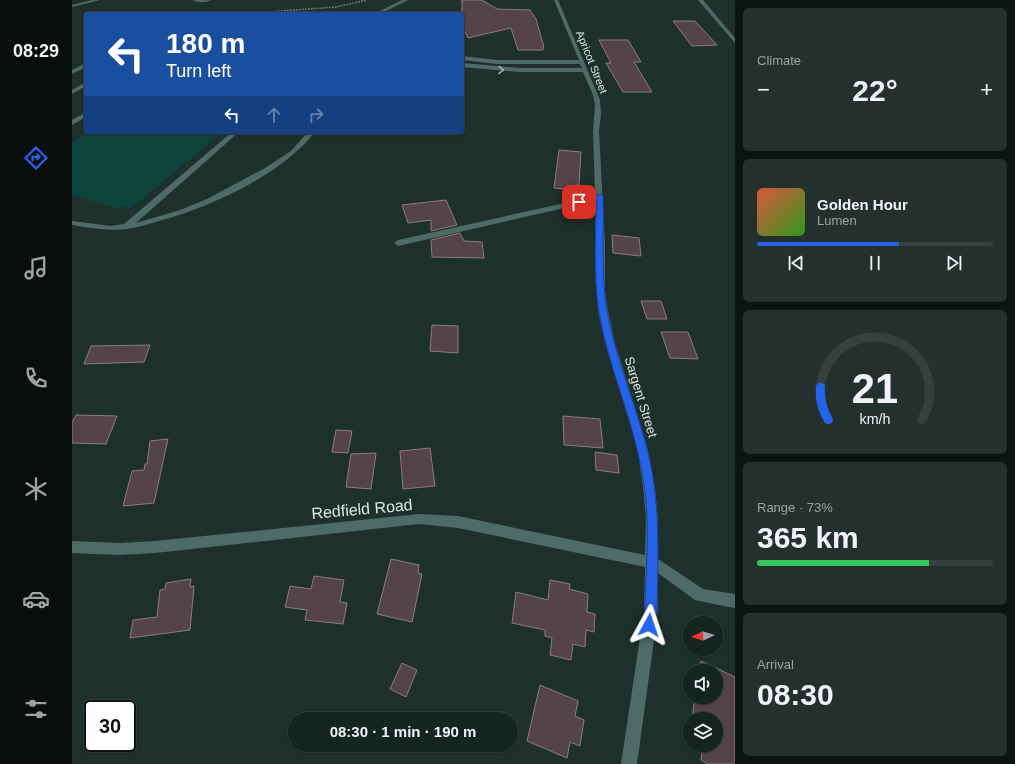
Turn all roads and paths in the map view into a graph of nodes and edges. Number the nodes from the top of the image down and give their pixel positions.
1 (98, 0) edge
2 (195, 0) edge
3 (209, 0) edge
4 (367, 0) edge
5 (406, 0) edge
6 (556, 0) edge
7 (700, 0) edge
8 (72, 6) edge
9 (252, 12) edge
10 (380, 12) edge
11 (735, 41) edge
12 (464, 58) edge
13 (582, 62) junction
14 (84, 66) edge
15 (464, 66) edge
16 (585, 70) junction
17 (72, 72) edge
18 (84, 85) edge
19 (72, 92) edge
20 (84, 115) edge
21 (72, 123) edge
22 (234, 134) edge
23 (310, 134) edge
24 (597, 134) joint
25 (600, 196) junction
26 (72, 224) edge
27 (126, 227) junction
28 (398, 244) dead end
29 (72, 547) edge
30 (652, 562) junction
31 (735, 601) edge
32 (629, 764) edge

1 - 8 street
2 - 3 street
4 - 9 path
5 - 10 street
6 - 13 street, Apricot Street
7 - 11 street
12 - 13 street
13 - 16 street, Apricot Street
14 - 17 street
15 -> 16 street
16 - 24 street, Apricot Street
18 - 19 street
20 - 21 street
22 - 27 street
23 - 27 street
24 - 25 street, Sargent Street
25 - 28 street
25 - 30 street, Sargent Street
26 - 27 street
29 - 30 street, Redfield Road
30 - 31 street
30 - 32 street, Sargent Street

